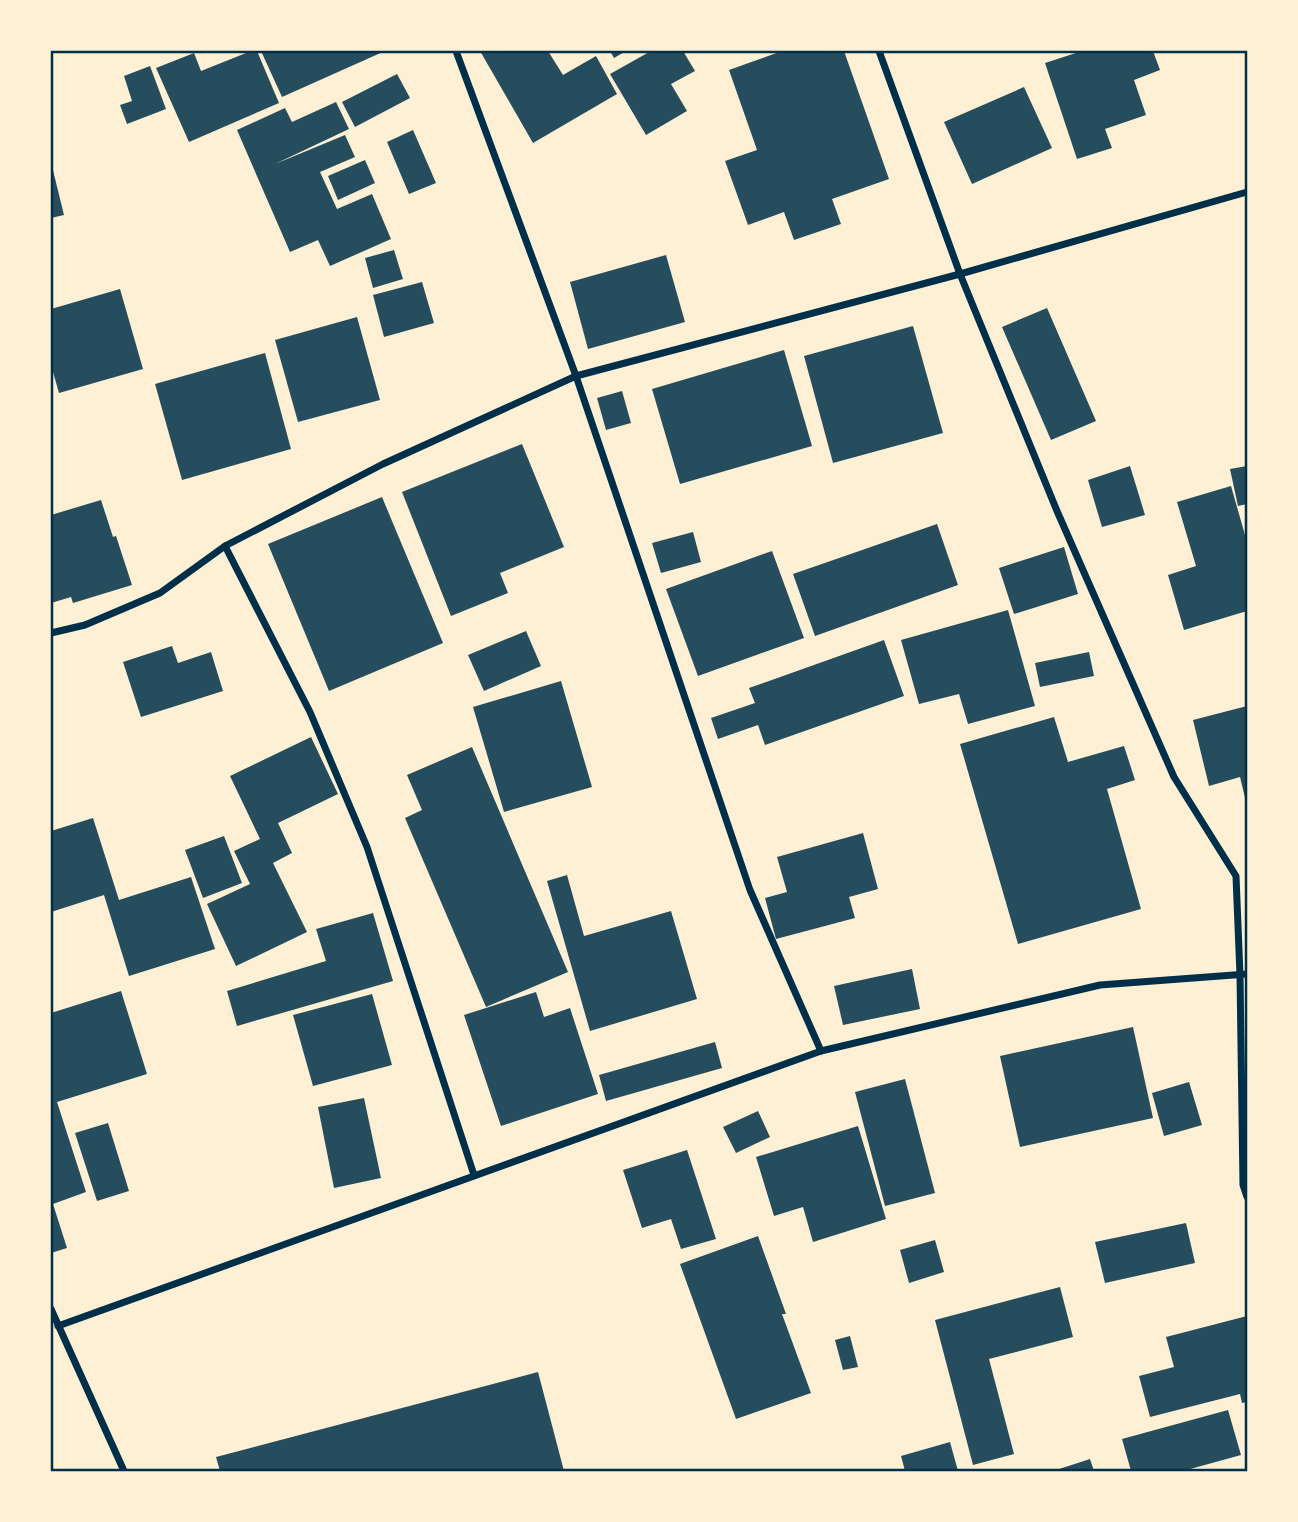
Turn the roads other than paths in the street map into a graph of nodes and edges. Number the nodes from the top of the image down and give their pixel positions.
1 (456, 51) edge
2 (879, 51) edge
3 (1247, 192) edge
4 (960, 274) junction
5 (576, 376) junction
6 (225, 546) junction
7 (51, 633) edge
8 (1244, 974) edge
9 (821, 1051) junction
10 (474, 1175) junction
11 (1247, 1197) edge
12 (51, 1309) edge
13 (58, 1326) junction
14 (124, 1471) edge

1 - 5 street
2 - 4 street
3 - 4 street
4 - 5 street
4 - 8 street
5 - 6 street
5 - 9 street
6 - 7 street
6 - 10 street
8 - 9 street
8 - 11 street
9 - 10 street
10 - 13 street
12 - 13 street
13 - 14 street

